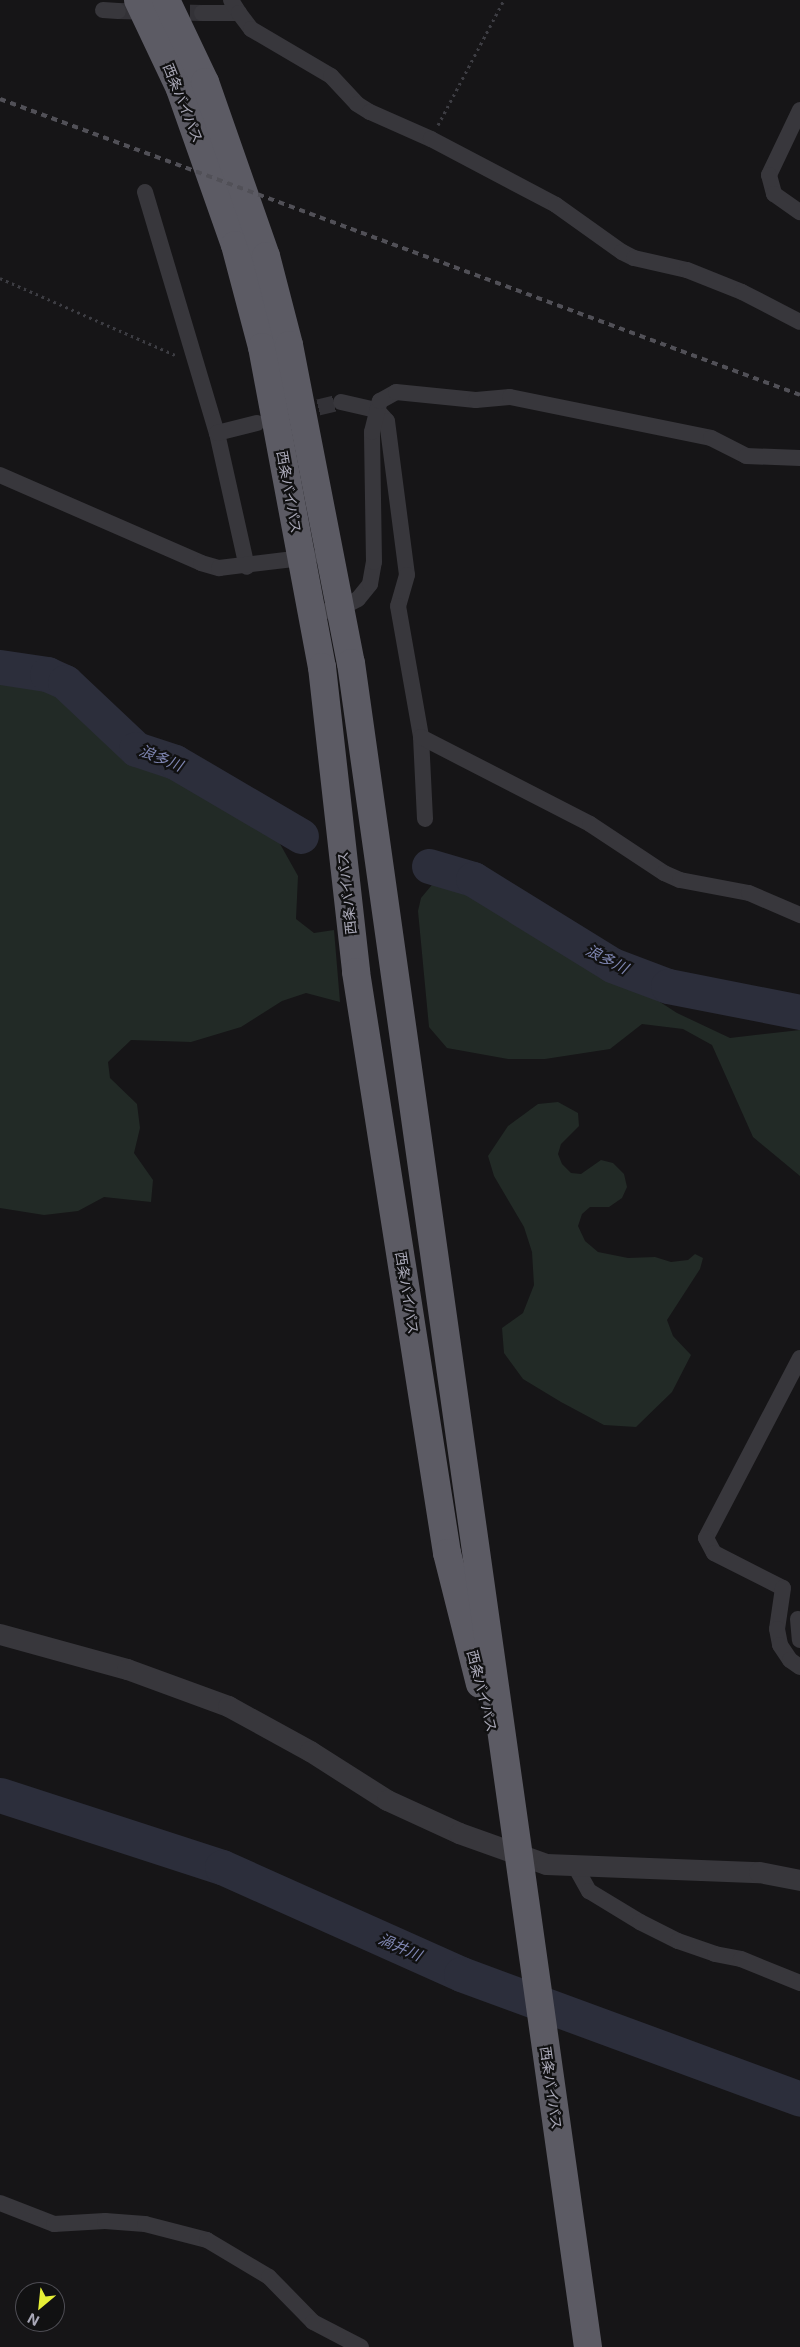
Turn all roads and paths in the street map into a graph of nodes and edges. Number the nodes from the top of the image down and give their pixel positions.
1 (166, 0) edge
2 (504, 0) edge
3 (120, 7) edge
4 (235, 7) edge
5 (202, 13) tunnel mouth
6 (800, 110) edge
7 (431, 139) junction
8 (145, 192) dead end
9 (800, 212) edge
10 (0, 278) edge
11 (800, 322) edge
12 (196, 364) junction
13 (341, 402) tunnel mouth
14 (377, 410) junction
15 (257, 422) dead end
16 (217, 433) junction
17 (800, 458) edge
18 (0, 475) edge
19 (330, 552) junction
20 (302, 558) junction
21 (247, 567) junction
22 (340, 608) junction
23 (312, 614) junction
24 (421, 737) junction
25 (425, 819) dead end
26 (800, 915) edge
27 (800, 1358) edge
28 (798, 1619) dead end
29 (0, 1634) edge
30 (800, 1640) edge
31 (800, 1667) edge
32 (509, 1800) junction
33 (517, 1855) junction
34 (575, 1866) junction
35 (800, 1880) edge
36 (800, 1983) edge
37 (0, 2203) edge
38 (361, 2347) edge
39 (588, 2347) edge

1 - 19 highway, 西条バイパス
2 - 7 path
3 - 20 highway, 西条バイパス
4 - 5 street
4 - 7 street
6 - 9 street
7 - 11 street
8 - 12 street
10 - 12 path
12 - 16 street
13 - 14 street
14 - 17 street
14 - 22 street
14 - 24 street
15 - 16 street
16 - 21 street
18 - 21 street
19 - 20 street
19 - 22 highway, 西条バイパス
20 - 21 street
20 - 23 highway, 西条バイパス
22 - 23 street
22 - 32 highway, 西条バイパス
23 - 32 highway, 西条バイパス
24 - 25 street
24 - 26 street
27 - 31 street
28 - 30 street
29 - 33 street
32 - 33 highway, 西条バイパス
33 - 34 street
33 - 39 highway, 西条バイパス
34 - 35 street
34 - 36 street
37 - 38 street

